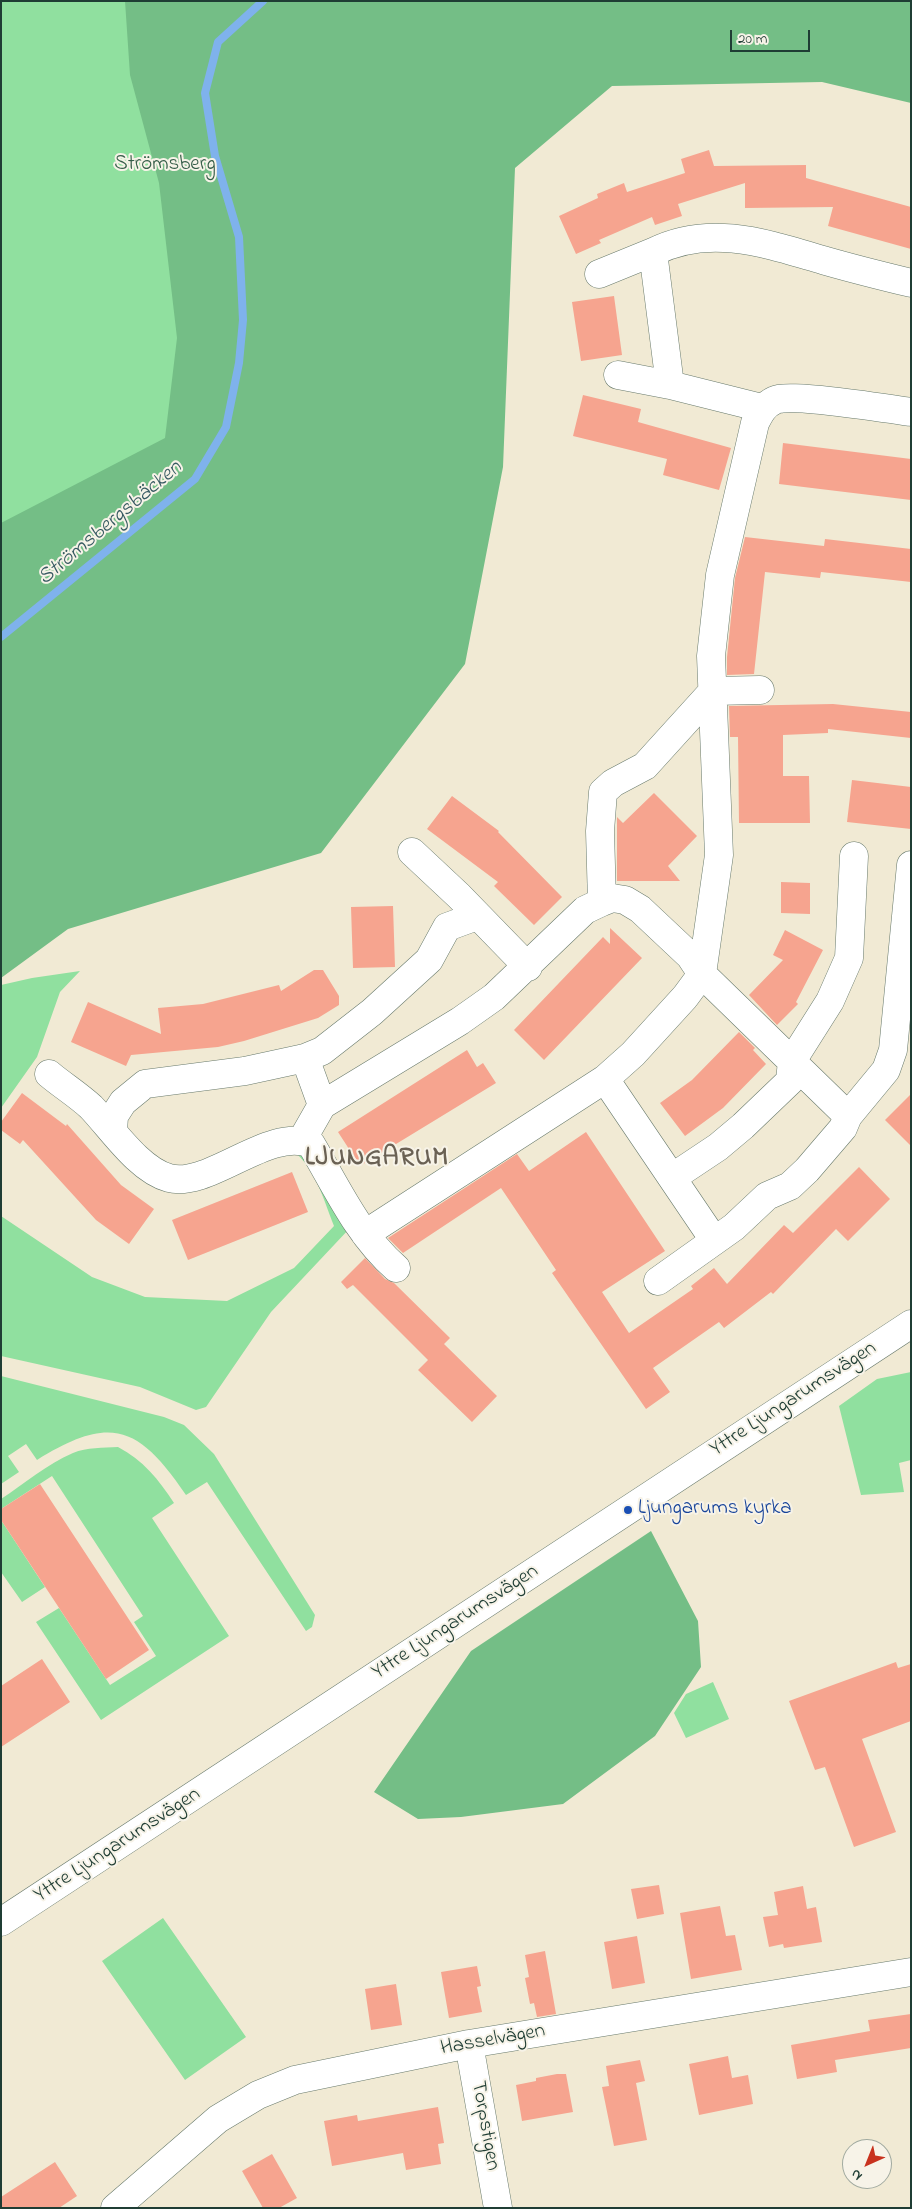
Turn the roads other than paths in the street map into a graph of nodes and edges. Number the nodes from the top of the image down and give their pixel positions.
1 (653, 252) junction
2 (599, 274) dead end
3 (911, 283) edge
4 (618, 375) dead end
5 (670, 385) junction
6 (762, 408) junction
7 (911, 412) edge
8 (760, 690) dead end
9 (713, 691) junction
10 (412, 852) dead end
11 (854, 856) dead end
12 (911, 865) edge
13 (602, 902) junction
14 (477, 916) junction
15 (528, 967) junction
16 (702, 974) junction
17 (305, 1058) junction
18 (792, 1061) junction
19 (49, 1074) dead end
20 (605, 1079) junction
21 (322, 1105) junction
22 (848, 1116) junction
23 (113, 1132) junction
24 (302, 1140) junction
25 (673, 1177) junction
26 (365, 1234) junction
27 (714, 1240) junction
28 (396, 1268) dead end
29 (658, 1282) dead end
30 (911, 1324) edge
31 (1, 1922) edge
32 (911, 1972) edge
33 (469, 2044) junction
34 (115, 2208) edge
35 (498, 2208) edge

1 - 2 street
1 - 3 street
1 - 5 street
4 - 5 street
5 - 6 street
6 - 7 street
6 - 9 street
8 - 9 street
9 - 13 street
9 - 16 street
10 - 14 street
11 - 18 street
12 - 22 street
13 - 15 street
13 - 16 street
14 - 15 street
14 - 17 street
15 - 21 street
16 - 18 street
16 - 20 street
17 - 21 street
17 - 23 street
18 - 22 street
18 - 25 street
19 - 23 street
20 - 25 street
20 - 26 street
21 - 24 street
22 - 27 street
23 - 24 street
24 - 26 street
25 - 27 street
26 - 28 street
27 - 29 street
30 - 31 street, Yttre Ljungarumsvägen
32 - 33 street, Hasselvägen
33 - 34 street, Hasselvägen
33 - 35 street, Torpstigen

